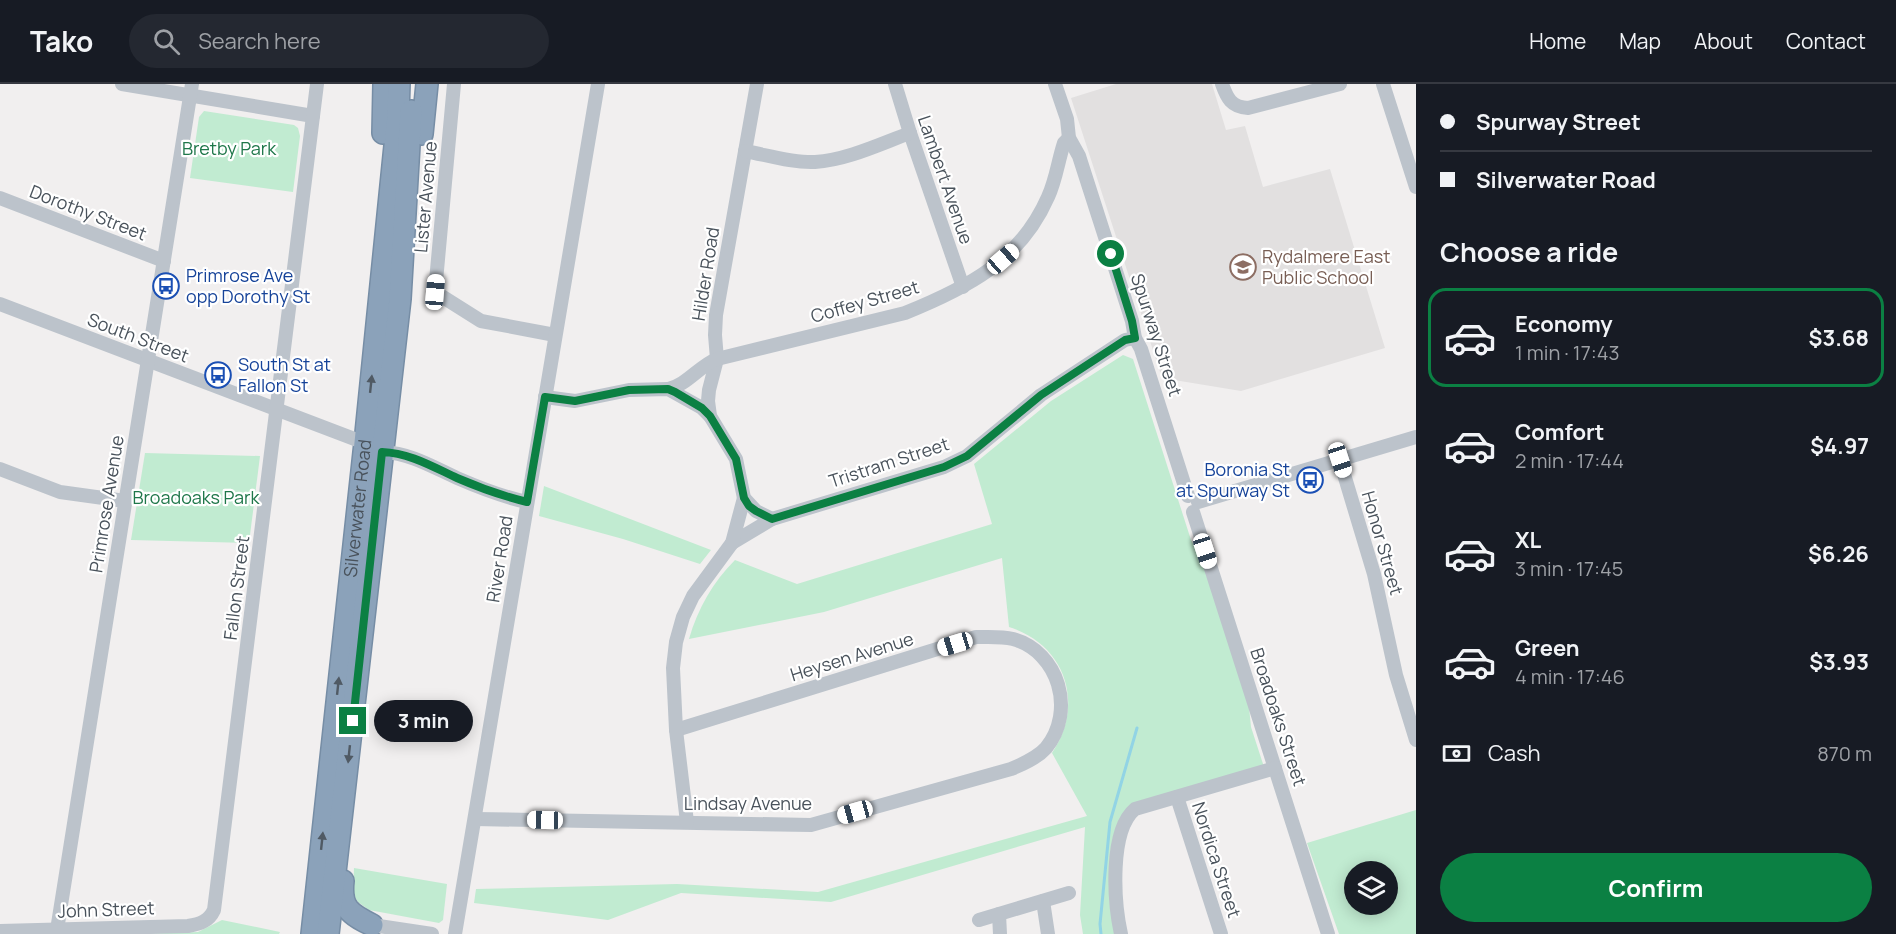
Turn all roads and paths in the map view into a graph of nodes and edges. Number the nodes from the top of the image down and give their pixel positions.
1 (122, 84) edge
2 (317, 84) edge
3 (384, 84) edge
4 (399, 84) edge
5 (412, 84) edge
6 (427, 84) edge
7 (454, 84) edge
8 (598, 84) edge
9 (757, 84) edge
10 (895, 84) edge
11 (1055, 84) edge
12 (1222, 84) edge
13 (1340, 84) edge
14 (1383, 84) edge
15 (191, 90) edge
16 (313, 116) junction
17 (910, 133) junction
18 (1069, 138) junction
19 (745, 151) junction
20 (1416, 187) edge
21 (0, 198) edge
22 (387, 223) junction
23 (164, 261) junction
24 (402, 278) junction
25 (963, 287) junction
26 (0, 304) edge
27 (555, 335) junction
28 (1135, 338) junction
29 (717, 359) junction
30 (148, 361) junction
31 (668, 389) junction
32 (545, 397) junction
33 (278, 410) junction
34 (710, 416) junction
35 (1416, 437) edge
36 (374, 447) junction
37 (1340, 460) junction
38 (0, 468) edge
39 (744, 498) junction
40 (125, 501) junction
41 (527, 502) junction
42 (1193, 503) junction
43 (772, 519) junction
44 (732, 543) junction
45 (676, 730) junction
46 (1416, 740) edge
47 (1045, 749) joint
48 (1275, 768) junction
49 (346, 786) junction
50 (1177, 797) junction
51 (475, 819) junction
52 (687, 822) junction
53 (1069, 893) dead end
54 (1043, 901) junction
55 (999, 914) junction
56 (211, 917) joint
57 (979, 920) dead end
58 (372, 925) junction
59 (57, 930) junction
60 (0, 931) edge
61 (312, 934) edge
62 (328, 934) edge
63 (348, 934) edge
64 (432, 934) edge
65 (455, 934) edge
66 (1000, 934) edge
67 (1048, 934) edge
68 (1121, 934) edge
69 (1221, 934) edge
70 (1328, 934) edge

1 - 15 street
2 - 16 street, Fallon Street
3 - 22 highway
4 - 22 highway, Silverwater Road
5 - 24 highway, Silverwater Road
6 - 24 highway
7 - 27 street, Lister Avenue
8 - 27 street, River Road
9 - 19 street, Hilder Road
10 - 17 street, Lambert Avenue
11 - 18 street, Spurway Street
12 - 13 street
14 - 20 street
15 - 16 street
15 - 23 street, Primrose Avenue
16 - 33 street, Fallon Street
17 - 19 street
17 - 25 street, Lambert Avenue
18 - 25 street, Coffey Street
18 - 28 street, Spurway Street
19 - 29 street, Hilder Road
21 - 23 street, Dorothy Street
36 -> 22 highway, Silverwater Road
23 - 30 street, Primrose Avenue
24 - 36 highway, Silverwater Road
25 - 29 street, Coffey Street
26 - 30 street, South Street
27 - 32 street, River Road
28 - 42 street, Spurway Street
28 - 43 street, Tristram Street
29 - 31 street, Coffey Street
29 - 34 street, Hilder Road
30 - 33 street, South Street
30 - 40 street, Primrose Avenue
31 - 32 street, Coffey Street
31 - 34 street
32 - 41 street, River Road
33 - 36 street, South Street
33 - 56 street, Fallon Street
34 - 39 street
35 - 37 street
36 - 41 street, South Street
36 -> 49 highway, Silverwater Road
61 -> 36 highway, Silverwater Road
37 - 42 street
37 - 46 street, Honor Street
38 - 40 street
39 - 43 street
39 - 44 street
40 - 59 street, Primrose Avenue
41 - 51 street, River Road
42 - 48 street, Broadoaks Street
43 - 44 street, Tristram Street
44 - 45 street
45 - 47 street, Heysen Avenue
45 - 52 street
47 - 52 street, Lindsay Avenue
48 - 50 street
48 - 70 street, Broadoaks Street
49 - 58 highway
49 - 62 highway, Silverwater Road
50 - 68 street
50 - 69 street, Nordica Street
51 - 52 street, Lindsay Avenue
51 - 65 street, River Road
53 - 54 street
54 - 55 street
54 - 67 street
55 - 57 street
55 - 66 street
56 - 59 street, John Street
58 - 63 highway
58 - 64 street
59 - 60 street, John Street

